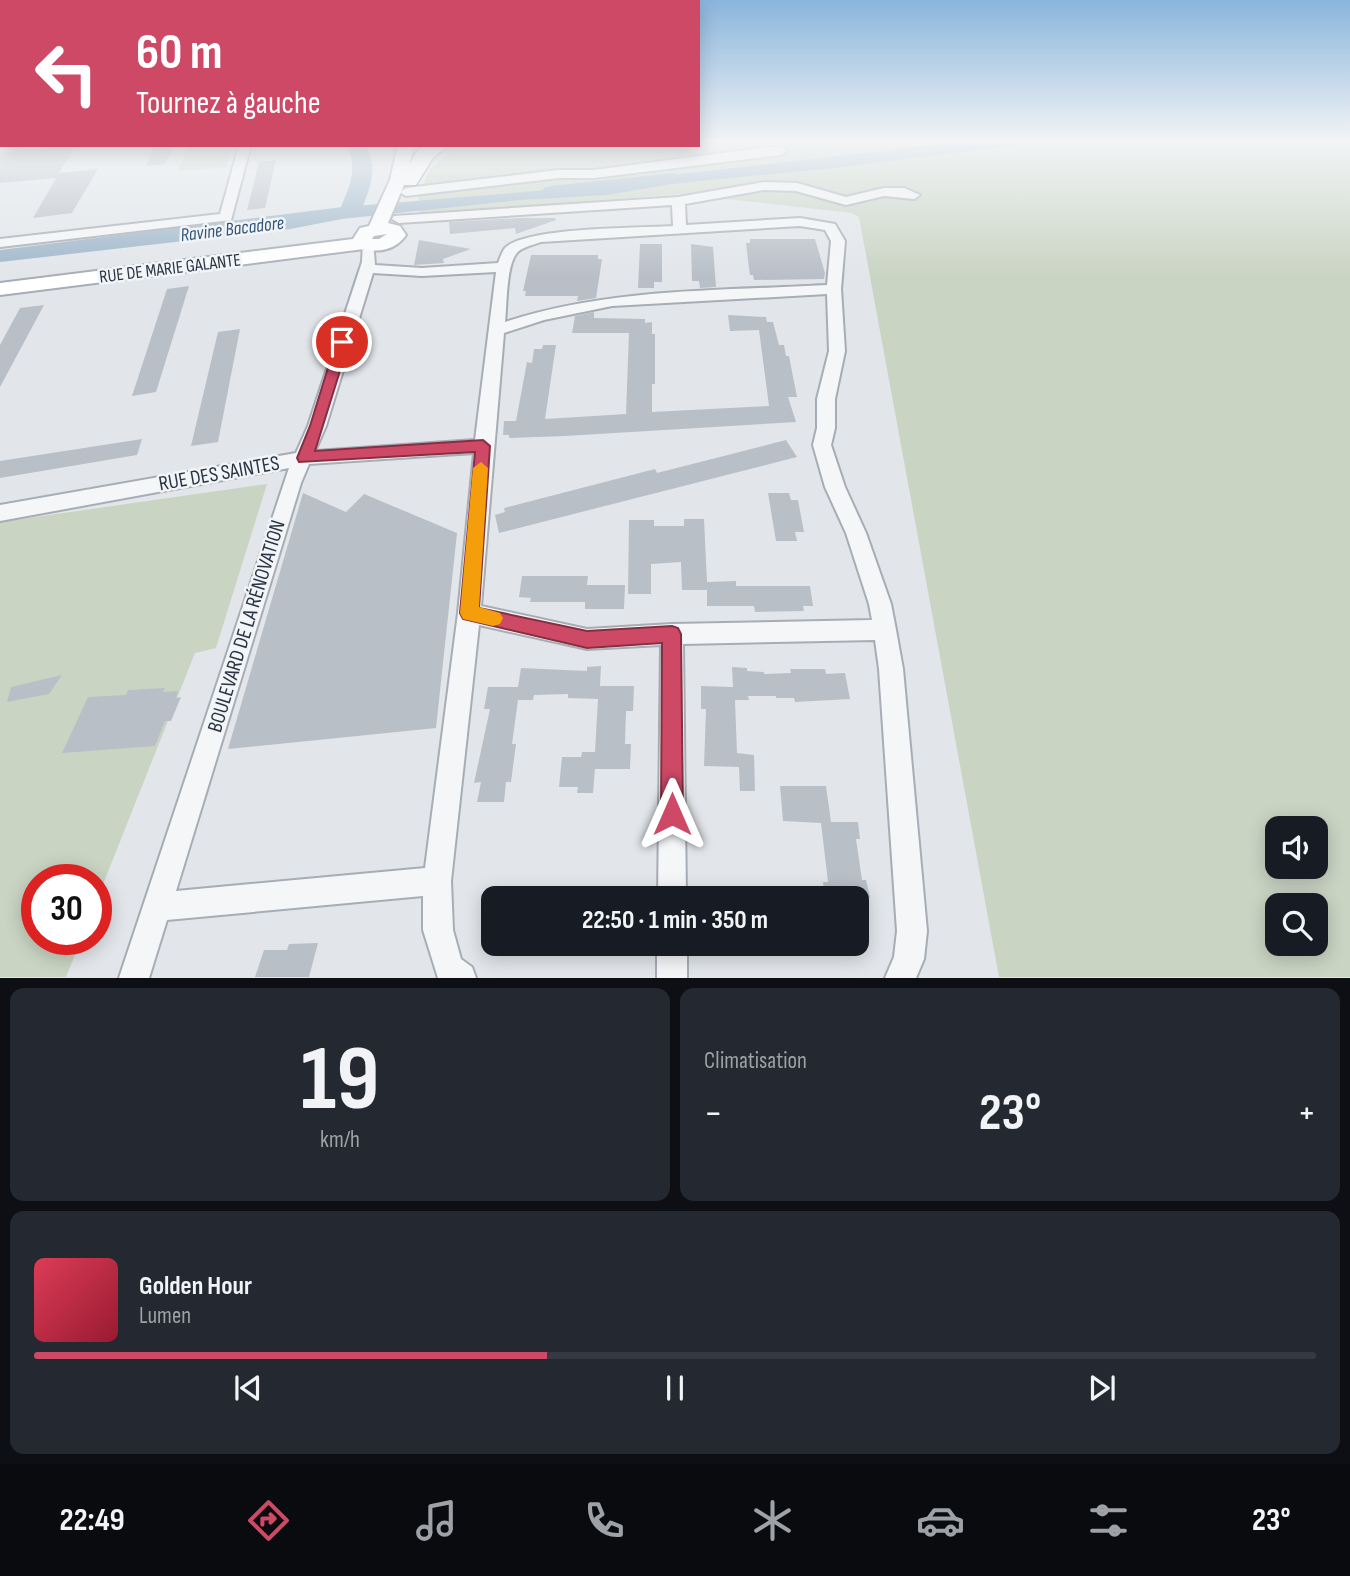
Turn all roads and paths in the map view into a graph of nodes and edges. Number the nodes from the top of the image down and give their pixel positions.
1 (234, 186) edge
2 (402, 186) edge
3 (404, 186) edge
4 (406, 186) edge
5 (463, 186) edge
6 (402, 193) junction
7 (914, 195) dead end
8 (678, 201) junction
9 (680, 230) junction
10 (381, 232) junction
11 (0, 243) edge
12 (504, 267) junction
13 (369, 273) junction
14 (0, 289) edge
15 (834, 289) junction
16 (495, 331) junction
17 (483, 446) junction
18 (304, 458) junction
19 (0, 513) edge
20 (469, 613) junction
21 (885, 631) junction
22 (672, 634) junction
23 (437, 881) junction
24 (672, 886) edge
25 (158, 906) junction
26 (672, 956) edge
27 (134, 978) edge
28 (461, 978) edge
29 (672, 978) edge
30 (900, 978) edge

1 - 11 street
2 - 6 main road, BOULEVARD DE LA RÉNOVATION
3 - 6 main road, BOULEVARD DE LA RÉNOVATION
4 - 6 highway
5 - 6 street
6 - 10 main road, BOULEVARD DE LA RÉNOVATION
7 - 8 street
8 - 9 street
8 - 10 street
9 - 12 street
9 - 15 street
10 - 13 street, BOULEVARD DE LA RÉNOVATION
10 - 14 main road, RUE DE MARIE GALANTE
12 - 13 street
12 - 16 street
13 - 18 street, BOULEVARD DE LA RÉNOVATION
15 - 16 street
15 - 21 street
16 - 17 street
17 - 18 street, RUE DES SAINTES
17 - 20 street
18 - 19 street, RUE DES SAINTES
18 - 25 street, BOULEVARD DE LA RÉNOVATION
20 - 22 street
20 - 23 street
21 - 22 street
21 - 30 street
22 - 24 street
23 - 25 street
23 - 28 street
25 - 27 street, BOULEVARD DE LA RÉNOVATION
26 - 29 street

